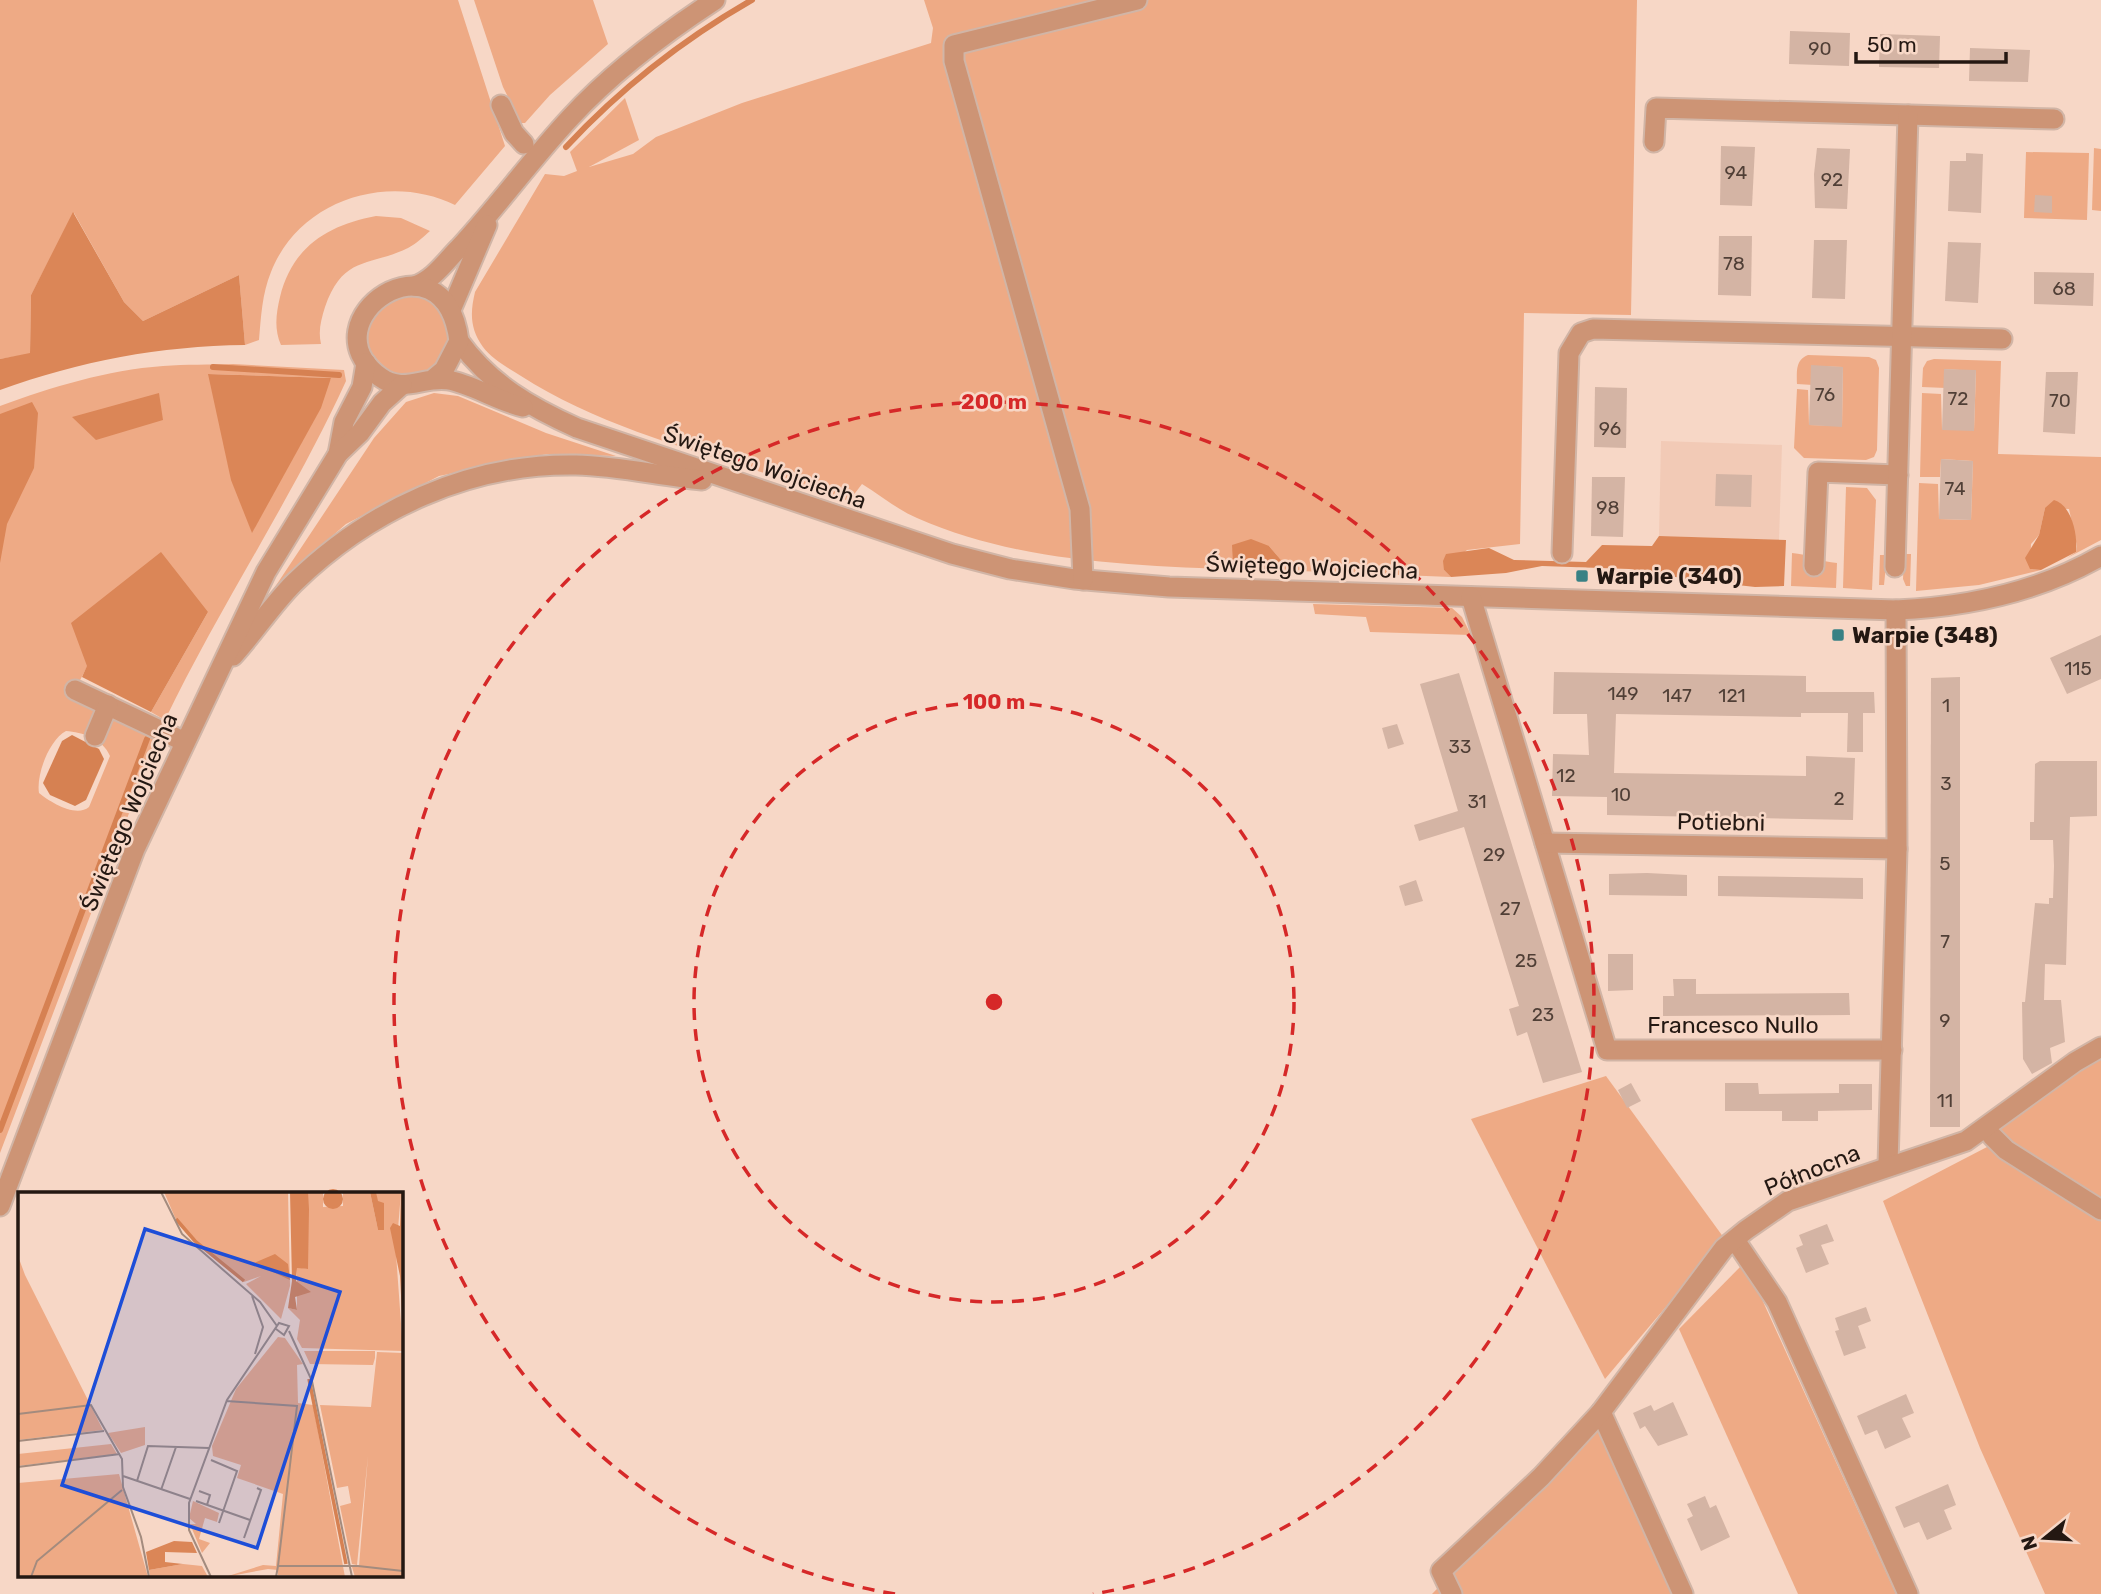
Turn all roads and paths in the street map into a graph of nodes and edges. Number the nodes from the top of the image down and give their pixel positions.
1 (715, 0) edge
2 (1136, 0) edge
3 (502, 105) dead end
4 (1908, 115) junction
5 (2054, 119) dead end
6 (1654, 142) dead end
7 (524, 144) dead end
8 (493, 211) junction
9 (415, 286) junction
10 (451, 310) junction
11 (1902, 337) junction
12 (2002, 339) dead end
13 (459, 341) junction
14 (366, 363) junction
15 (432, 380) junction
16 (402, 385) junction
17 (539, 411) junction
18 (338, 454) junction
19 (1898, 475) junction
20 (738, 484) junction
21 (1562, 552) dead end
22 (2101, 556) edge
23 (1814, 566) dead end
24 (1895, 567) dead end
25 (1083, 580) junction
26 (1471, 597) junction
27 (1896, 610) junction
28 (217, 674) junction
29 (75, 690) dead end
30 (108, 705) junction
31 (95, 736) dead end
32 (185, 742) junction
33 (1545, 843) junction
34 (1897, 849) junction
35 (2101, 1047) edge
36 (1892, 1050) junction
37 (1992, 1136) dead end
38 (1888, 1165) junction
39 (0, 1206) edge
40 (2101, 1210) edge
41 (1735, 1240) junction
42 (1601, 1412) junction
43 (1452, 1594) edge
44 (1683, 1594) edge
45 (1908, 1594) edge

1 - 8 street
2 - 25 street
3 - 7 street
4 - 5 street
4 - 6 street
4 - 11 street
8 - 9 street
8 - 10 street
9 - 10 street
9 - 14 street
10 - 13 street
11 - 12 street
11 - 19 street
11 - 21 street
13 - 15 street
13 - 17 street, Świętego Wojciecha
14 - 16 street
14 - 18 street, Świętego Wojciecha
15 - 16 street
15 - 17 street, Świętego Wojciecha
16 - 18 street, Świętego Wojciecha
17 - 20 street, Świętego Wojciecha
18 - 28 street, Świętego Wojciecha
19 - 23 street
19 - 24 street
20 - 25 street, Świętego Wojciecha
20 - 28 street
22 - 27 street, Świętego Wojciecha
25 - 26 street, Świętego Wojciecha
26 - 27 street, Świętego Wojciecha
26 - 33 street, Francesco Nullo
27 - 34 street
28 - 32 street, Świętego Wojciecha
29 - 30 street
30 - 31 street
30 - 32 street
32 - 39 street, Świętego Wojciecha
33 - 34 street, Potiebni
33 - 36 street, Francesco Nullo
34 - 36 street
35 - 38 street, Północna
36 - 38 street
37 - 40 street
38 - 41 street, Północna
41 - 42 street, Północna
41 - 45 street
42 - 43 street, Północna
42 - 44 street

